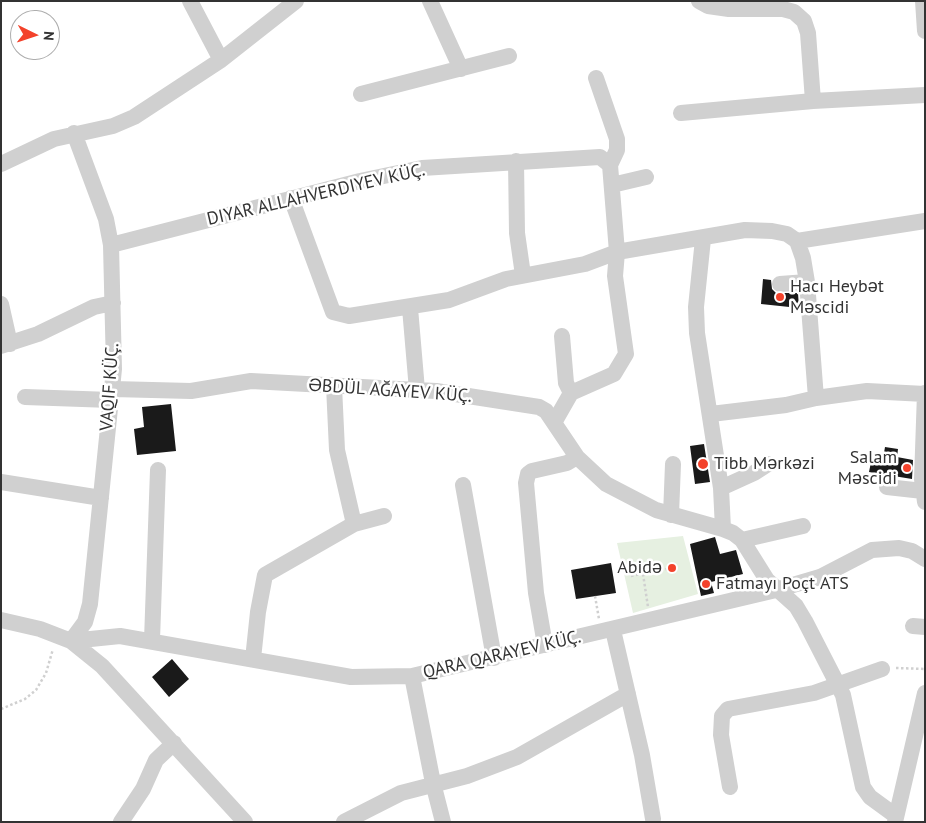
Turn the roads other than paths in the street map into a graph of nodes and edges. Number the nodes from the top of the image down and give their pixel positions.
1 (190, 1) edge
2 (296, 1) edge
3 (430, 1) edge
4 (700, 1) edge
5 (923, 1) edge
6 (925, 31) edge
7 (509, 56) dead end
8 (221, 60) junction
9 (461, 69) junction
10 (596, 78) dead end
11 (362, 94) dead end
12 (925, 95) edge
13 (813, 101) junction
14 (681, 112) dead end
15 (74, 133) junction
16 (516, 161) junction
17 (1, 164) edge
18 (610, 165) junction
19 (646, 177) dead end
20 (612, 185) junction
21 (291, 198) junction
22 (925, 221) edge
23 (703, 239) junction
24 (797, 241) junction
25 (110, 244) junction
26 (617, 252) junction
27 (523, 276) junction
28 (807, 282) junction
29 (780, 284) dead end
30 (114, 303) junction
31 (1, 304) edge
32 (410, 308) junction
33 (562, 336) dead end
34 (6, 345) edge
35 (334, 386) junction
36 (417, 390) junction
37 (571, 393) junction
38 (112, 394) junction
39 (925, 394) edge
40 (25, 397) dead end
41 (816, 398) junction
42 (711, 414) junction
43 (555, 421) junction
44 (577, 457) junction
45 (673, 464) dead end
46 (768, 464) dead end
47 (158, 470) dead end
48 (1, 482) edge
49 (463, 485) dead end
50 (887, 487) dead end
51 (721, 488) junction
52 (924, 497) edge
53 (102, 498) junction
54 (671, 515) junction
55 (384, 516) dead end
56 (354, 524) junction
57 (803, 526) dead end
58 (723, 529) junction
59 (742, 540) junction
60 (924, 552) edge
61 (776, 590) junction
62 (1, 620) edge
63 (607, 631) junction
64 (64, 638) junction
65 (152, 640) junction
66 (545, 646) junction
67 (494, 658) junction
68 (254, 659) junction
69 (882, 669) road end
70 (412, 676) junction
71 (838, 684) junction
72 (925, 693) edge
73 (628, 694) junction
74 (922, 722) edge
75 (174, 743) junction
76 (433, 783) junction
77 (730, 787) dead end
78 (653, 819) dead end
79 (896, 819) edge
80 (121, 822) edge
81 (245, 822) edge
82 (344, 822) edge
83 (443, 822) edge

1 - 8 street
2 - 8 street
3 - 9 street
4 - 13 street
5 - 6 street
7 - 9 street
8 - 15 street
9 - 11 street
10 - 18 street
12 - 13 street
13 - 14 street
15 - 17 street
15 - 25 street, VAQIF KÜÇ.
16 - 18 street, DIYAR ALLAHVERDIYEV KÜÇ.
16 - 21 street, DIYAR ALLAHVERDIYEV KÜÇ.
16 - 27 street
18 - 20 street
19 - 20 street
20 - 26 street
21 - 25 street, DIYAR ALLAHVERDIYEV KÜÇ.
21 - 32 street
22 - 24 street
23 - 24 street
23 - 26 street
23 - 42 street
24 - 28 street
25 - 30 street, VAQIF KÜÇ.
26 - 27 street
26 - 37 street
27 - 32 street
28 - 29 street
28 - 41 street
30 - 34 street
30 - 38 street, VAQIF KÜÇ.
31 - 34 street
32 - 36 street
33 - 37 street
35 - 36 street, ƏBDÜL AĞAYEV KÜÇ.
35 - 38 street, ƏBDÜL AĞAYEV KÜÇ.
35 - 56 street
36 - 43 street, ƏBDÜL AĞAYEV KÜÇ.
37 - 43 street
38 - 40 street, ƏBDÜL AĞAYEV KÜÇ.
38 - 53 street, VAQIF KÜÇ.
39 - 41 street
39 - 52 street
41 - 42 street
42 - 51 street
43 - 44 street, ƏBDÜL AĞAYEV KÜÇ.
44 - 54 street, ƏBDÜL AĞAYEV KÜÇ.
44 - 66 street
45 - 54 street
46 - 51 street
47 - 65 street
48 - 53 street
49 - 67 street
50 - 52 street
51 - 58 street
53 - 64 street, VAQIF KÜÇ.
54 - 58 street, ƏBDÜL AĞAYEV KÜÇ.
55 - 56 street
56 - 68 street
57 - 59 street
58 - 59 street, ƏBDÜL AĞAYEV KÜÇ.
59 - 61 street, ƏBDÜL AĞAYEV KÜÇ.
60 - 61 street, QARA QARAYEV KÜÇ.
61 - 63 street, QARA QARAYEV KÜÇ.
61 - 71 street, ƏBDÜL AĞAYEV KÜÇ.
62 - 64 street, QARA QARAYEV KÜÇ.
63 - 66 street, QARA QARAYEV KÜÇ.
63 - 73 street
64 - 65 street, QARA QARAYEV KÜÇ.
64 - 75 street, QARA QARAYEV KÜÇ.
65 - 68 street, QARA QARAYEV KÜÇ.
66 - 67 street, QARA QARAYEV KÜÇ.
67 - 70 street, QARA QARAYEV KÜÇ.
68 - 70 street, QARA QARAYEV KÜÇ.
69 - 71 street
70 - 76 street
71 - 77 street
71 - 79 street, ƏBDÜL AĞAYEV KÜÇ.
72 - 74 street
73 - 76 street
73 - 78 street
74 - 79 street
75 - 80 street
75 - 81 street, QARA QARAYEV KÜÇ.
76 - 82 street
76 - 83 street

